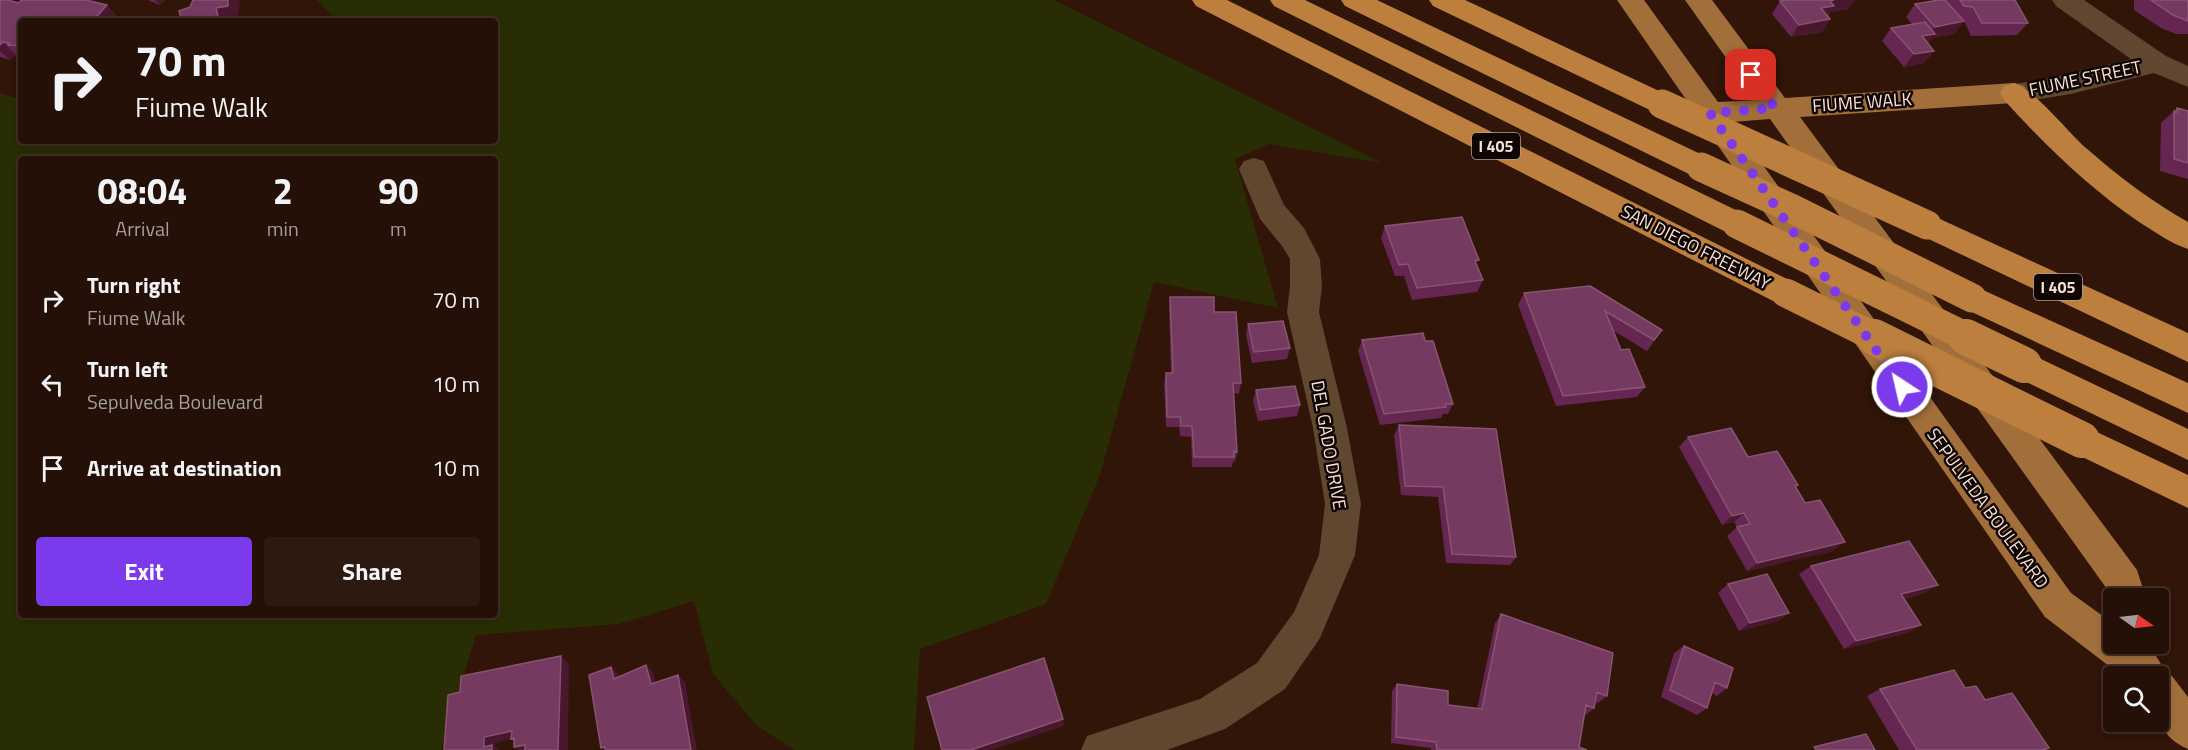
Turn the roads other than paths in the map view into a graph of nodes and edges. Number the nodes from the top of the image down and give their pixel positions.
1 (1205, 0) edge
2 (1283, 0) edge
3 (1354, 0) edge
4 (1442, 0) edge
5 (1630, 0) edge
6 (1698, 0) edge
7 (2066, 0) edge
8 (2157, 63) junction
9 (2188, 77) edge
10 (2014, 93) junction
11 (1775, 108) junction
12 (1710, 113) junction
13 (1254, 169) dead end
14 (2188, 237) edge
15 (2188, 348) edge
16 (2188, 399) edge
17 (2188, 445) edge
18 (2188, 492) edge
19 (2126, 588) edge
20 (2143, 666) edge
21 (2169, 701) edge
22 (2188, 729) edge
23 (1101, 750) edge

1 - 18 highway, SAN DIEGO FREEWAY / I 405, bridge
2 - 17 highway, bridge
3 - 16 highway, bridge
4 - 15 highway, I 405, bridge
5 - 12 main road, SEPULVEDA BOULEVARD
6 - 11 main road
7 - 8 street
8 - 9 street
8 - 10 street, FIUME STREET
10 - 11 main road, FIUME WALK
10 - 14 highway
11 - 12 main road, FIUME WALK
11 - 19 main road
12 - 20 main road, SEPULVEDA BOULEVARD
13 - 23 street, DEL GADO DRIVE
21 - 22 main road, SEPULVEDA BOULEVARD

